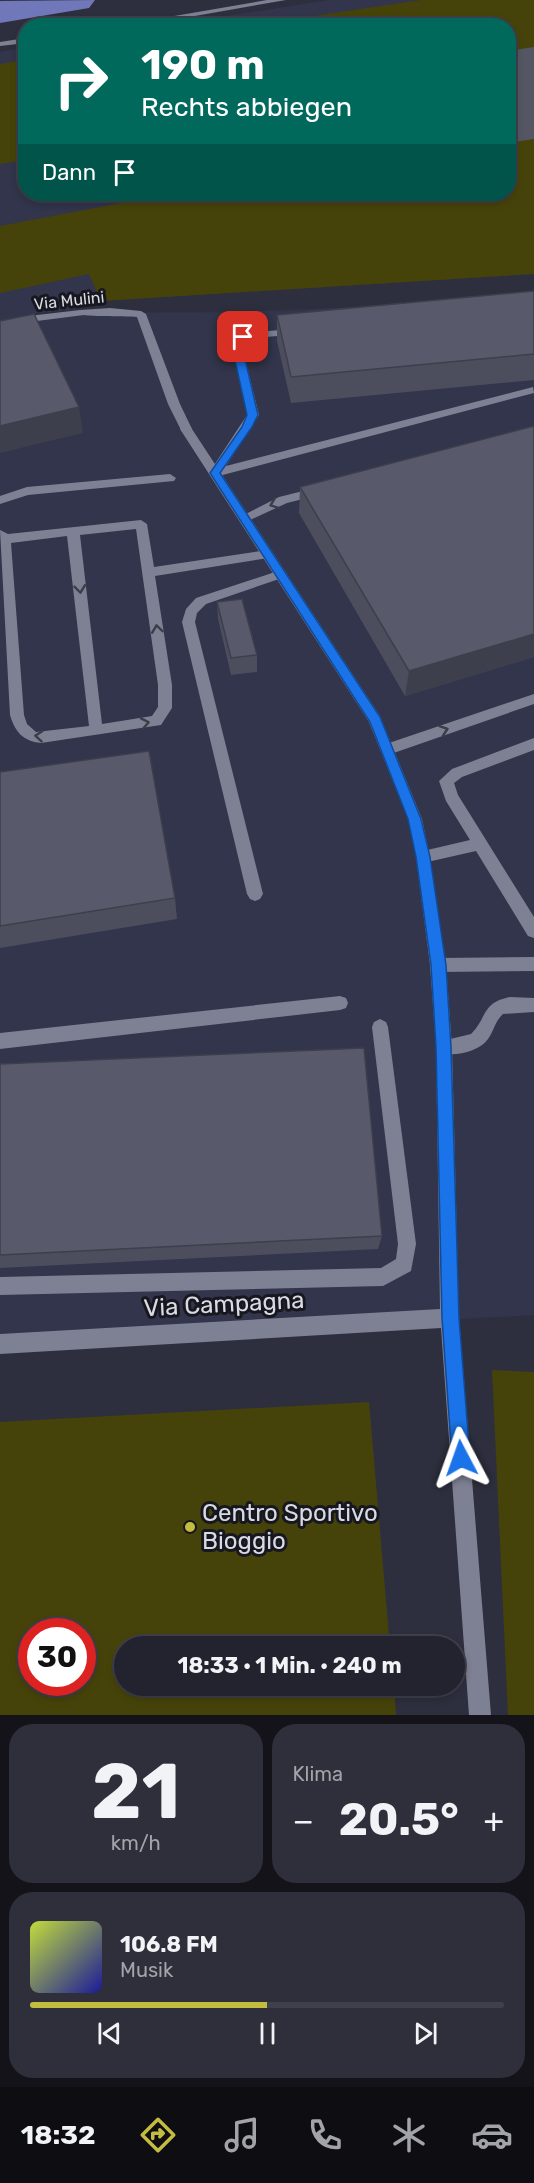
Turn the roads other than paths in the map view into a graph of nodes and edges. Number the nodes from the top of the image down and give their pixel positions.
1 (282, 0) edge
2 (170, 18) edge
3 (18, 41) edge
4 (0, 44) edge
5 (0, 326) edge
6 (312, 330) edge
7 (533, 390) edge
8 (215, 473) junction
9 (170, 478) dead end
10 (329, 488) edge
11 (0, 500) edge
12 (244, 518) junction
13 (73, 531) junction
14 (3, 537) edge
15 (268, 554) junction
16 (149, 572) junction
17 (281, 574) junction
18 (534, 699) edge
19 (96, 730) junction
20 (534, 743) edge
21 (388, 749) junction
22 (479, 844) junction
23 (423, 857) junction
24 (255, 894) dead end
25 (534, 931) edge
26 (534, 964) edge
27 (438, 965) junction
28 (340, 1003) dead end
29 (534, 1005) edge
30 (380, 1027) dead end
31 (0, 1041) edge
32 (444, 1047) junction
33 (0, 1286) edge
34 (450, 1318) junction
35 (0, 1344) edge
36 (480, 1715) edge

1 - 2 street
3 - 4 street
5 - 8 street, Via Mulini
6 - 8 street
7 - 8 street
8 - 12 street
9 - 11 street
10 -> 12 street
12 - 15 street
13 - 14 street
13 - 16 street
13 -> 19 street
19 -> 14 street
15 - 16 street
15 - 17 street
19 -> 16 street
17 - 21 street
17 - 24 street
21 -> 18 street
20 - 22 street
21 - 23 street
22 - 23 street
22 - 25 street
23 - 27 street
26 - 27 street
27 - 32 street
28 - 31 street
29 - 32 street
30 - 33 street
32 - 34 street
34 - 35 street, Via Campagna
34 - 36 street

